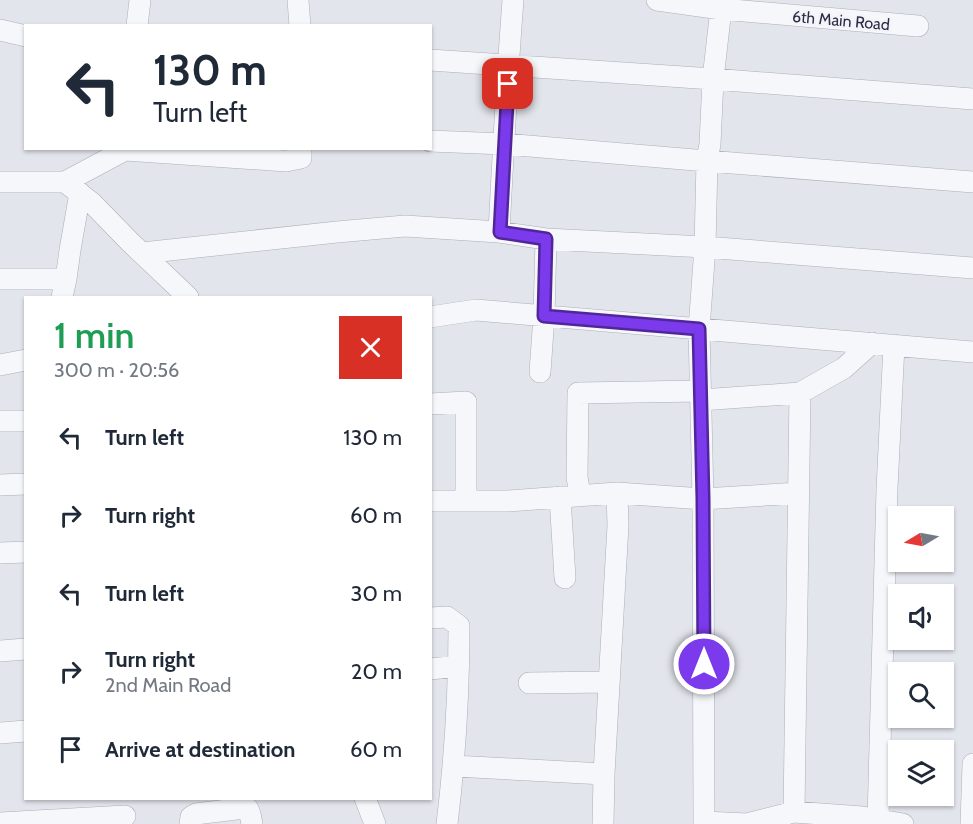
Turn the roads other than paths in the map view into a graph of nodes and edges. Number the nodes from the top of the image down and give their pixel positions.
1 (140, 0) edge
2 (298, 0) edge
3 (513, 0) edge
4 (657, 0) edge
5 (721, 4) edge
6 (137, 24) edge
7 (300, 24) edge
8 (918, 27) dead end
9 (0, 30) edge
10 (24, 36) edge
11 (432, 60) edge
12 (508, 64) junction
13 (713, 79) junction
14 (973, 99) edge
15 (432, 141) edge
16 (504, 144) junction
17 (124, 150) edge
18 (138, 150) edge
19 (302, 150) edge
20 (707, 161) junction
21 (0, 182) edge
22 (973, 182) edge
23 (72, 187) junction
24 (500, 232) junction
25 (546, 239) junction
26 (705, 247) junction
27 (142, 253) junction
28 (973, 268) edge
29 (0, 279) edge
30 (64, 288) edge
31 (187, 296) edge
32 (544, 316) junction
33 (432, 317) edge
34 (699, 329) junction
35 (872, 343) junction
36 (894, 345) junction
37 (973, 352) edge
38 (24, 360) edge
39 (0, 365) edge
40 (540, 372) dead end
41 (800, 393) junction
42 (701, 395) junction
43 (432, 404) edge
44 (0, 421) edge
45 (24, 421) edge
46 (24, 484) edge
47 (0, 485) edge
48 (617, 493) junction
49 (798, 493) junction
50 (570, 496) junction
51 (703, 499) junction
52 (432, 501) edge
53 (466, 501) junction
54 (24, 552) edge
55 (0, 553) edge
56 (565, 578) dead end
57 (432, 618) edge
58 (24, 649) edge
59 (0, 651) edge
60 (459, 666) junction
61 (432, 669) edge
62 (609, 682) junction
63 (529, 683) dead end
64 (24, 731) edge
65 (0, 733) edge
66 (973, 764) edge
67 (454, 766) junction
68 (604, 774) junction
69 (365, 800) edge
70 (794, 812) junction
71 (125, 816) dead end
72 (836, 820) edge
73 (878, 820) junction
74 (0, 823) edge
75 (756, 823) edge
76 (190, 824) edge
77 (252, 824) edge
78 (375, 824) edge
79 (447, 824) edge
80 (603, 824) edge
81 (903, 824) edge
82 (971, 824) edge

1 - 6 street
2 - 7 street
3 - 12 street
4 - 5 street, 6th Main Road
5 - 8 street, 6th Main Road
5 - 13 street
9 - 10 street
11 - 12 street
12 - 13 street
12 - 16 street
13 - 14 street
13 - 20 street
15 - 16 street
16 - 20 street
16 - 24 street
17 - 23 street
18 - 19 street
20 - 22 street
20 - 26 street
21 - 23 street
23 - 27 street
23 - 30 street
24 - 25 street
24 - 27 street
25 - 26 street
25 - 32 street
26 - 28 street
26 - 34 street
27 - 31 street
29 - 30 street
32 - 33 street
32 - 34 street
32 - 40 street
34 - 35 street
34 - 42 street
35 - 36 street
35 - 41 street
36 - 37 street
36 - 73 street
38 - 39 street
41 - 42 street
41 - 49 street
42 - 50 street
42 - 51 street
43 - 53 street
44 - 45 street
46 - 47 street
48 - 50 street
48 - 51 street
48 - 62 street
49 - 51 street
49 - 70 street
50 - 53 street
50 - 56 street
51 - 75 street
52 - 53 street
54 - 55 street
57 - 60 street
58 - 59 street
60 - 61 street
60 - 67 street
62 - 63 street
62 - 68 street
64 - 65 street
66 - 82 street
67 - 68 street
67 - 79 street
68 - 80 street
69 - 78 street
70 - 72 street
70 - 75 street
71 - 74 street
72 - 73 street
73 - 81 street
76 - 77 street

